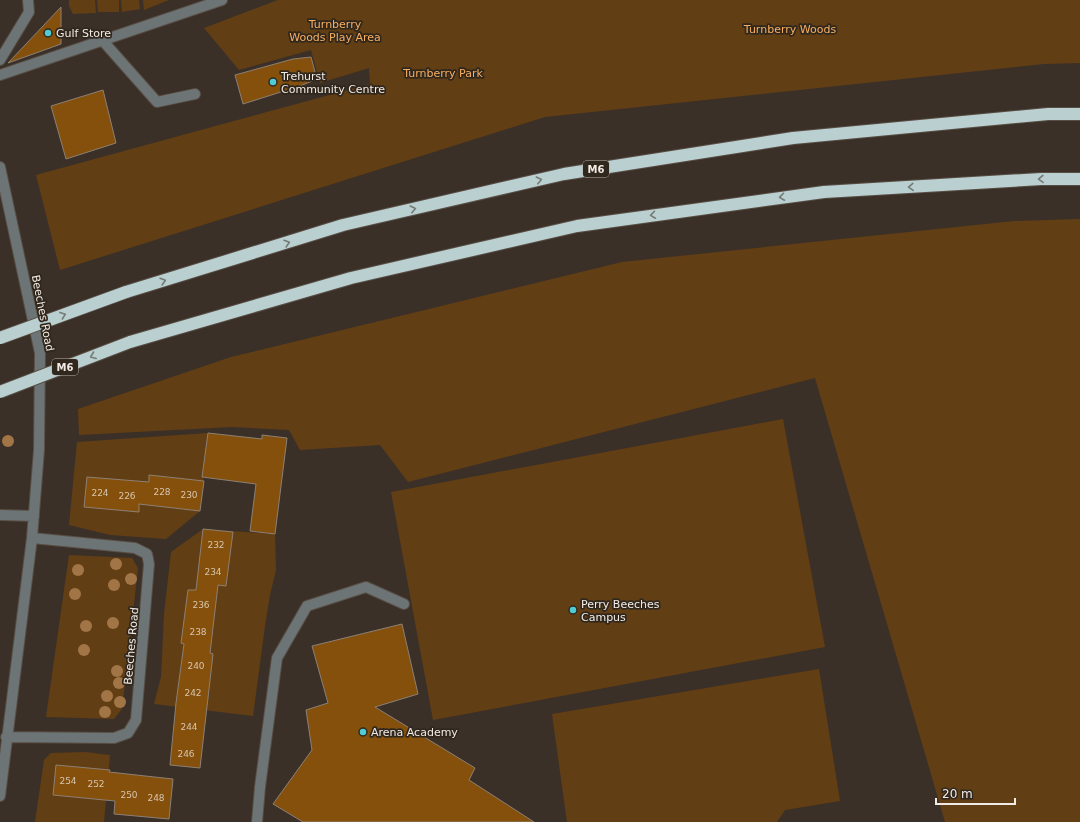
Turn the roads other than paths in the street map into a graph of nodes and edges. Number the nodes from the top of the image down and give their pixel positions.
1 (28, 0) edge
2 (222, 0) edge
3 (103, 41) junction
4 (0, 60) edge
5 (0, 75) edge
6 (195, 94) dead end
7 (1080, 114) edge
8 (0, 166) edge
9 (1080, 179) edge
10 (0, 338) edge
11 (0, 392) edge
12 (0, 515) edge
13 (34, 516) junction
14 (32, 538) junction
15 (404, 604) dead end
16 (6, 737) junction
17 (0, 796) edge
18 (257, 822) edge

1 - 4 street
2 - 3 street
3 - 5 street
3 - 6 street
10 -> 7 highway, M6, bridge
8 - 13 street, Beeches Road
9 -> 11 highway, M6, bridge
12 - 13 street
13 - 14 street, Beeches Road
14 - 16 street, Beeches Road
14 - 16 street, Beeches Road
15 - 18 street
16 - 17 street, Beeches Road

